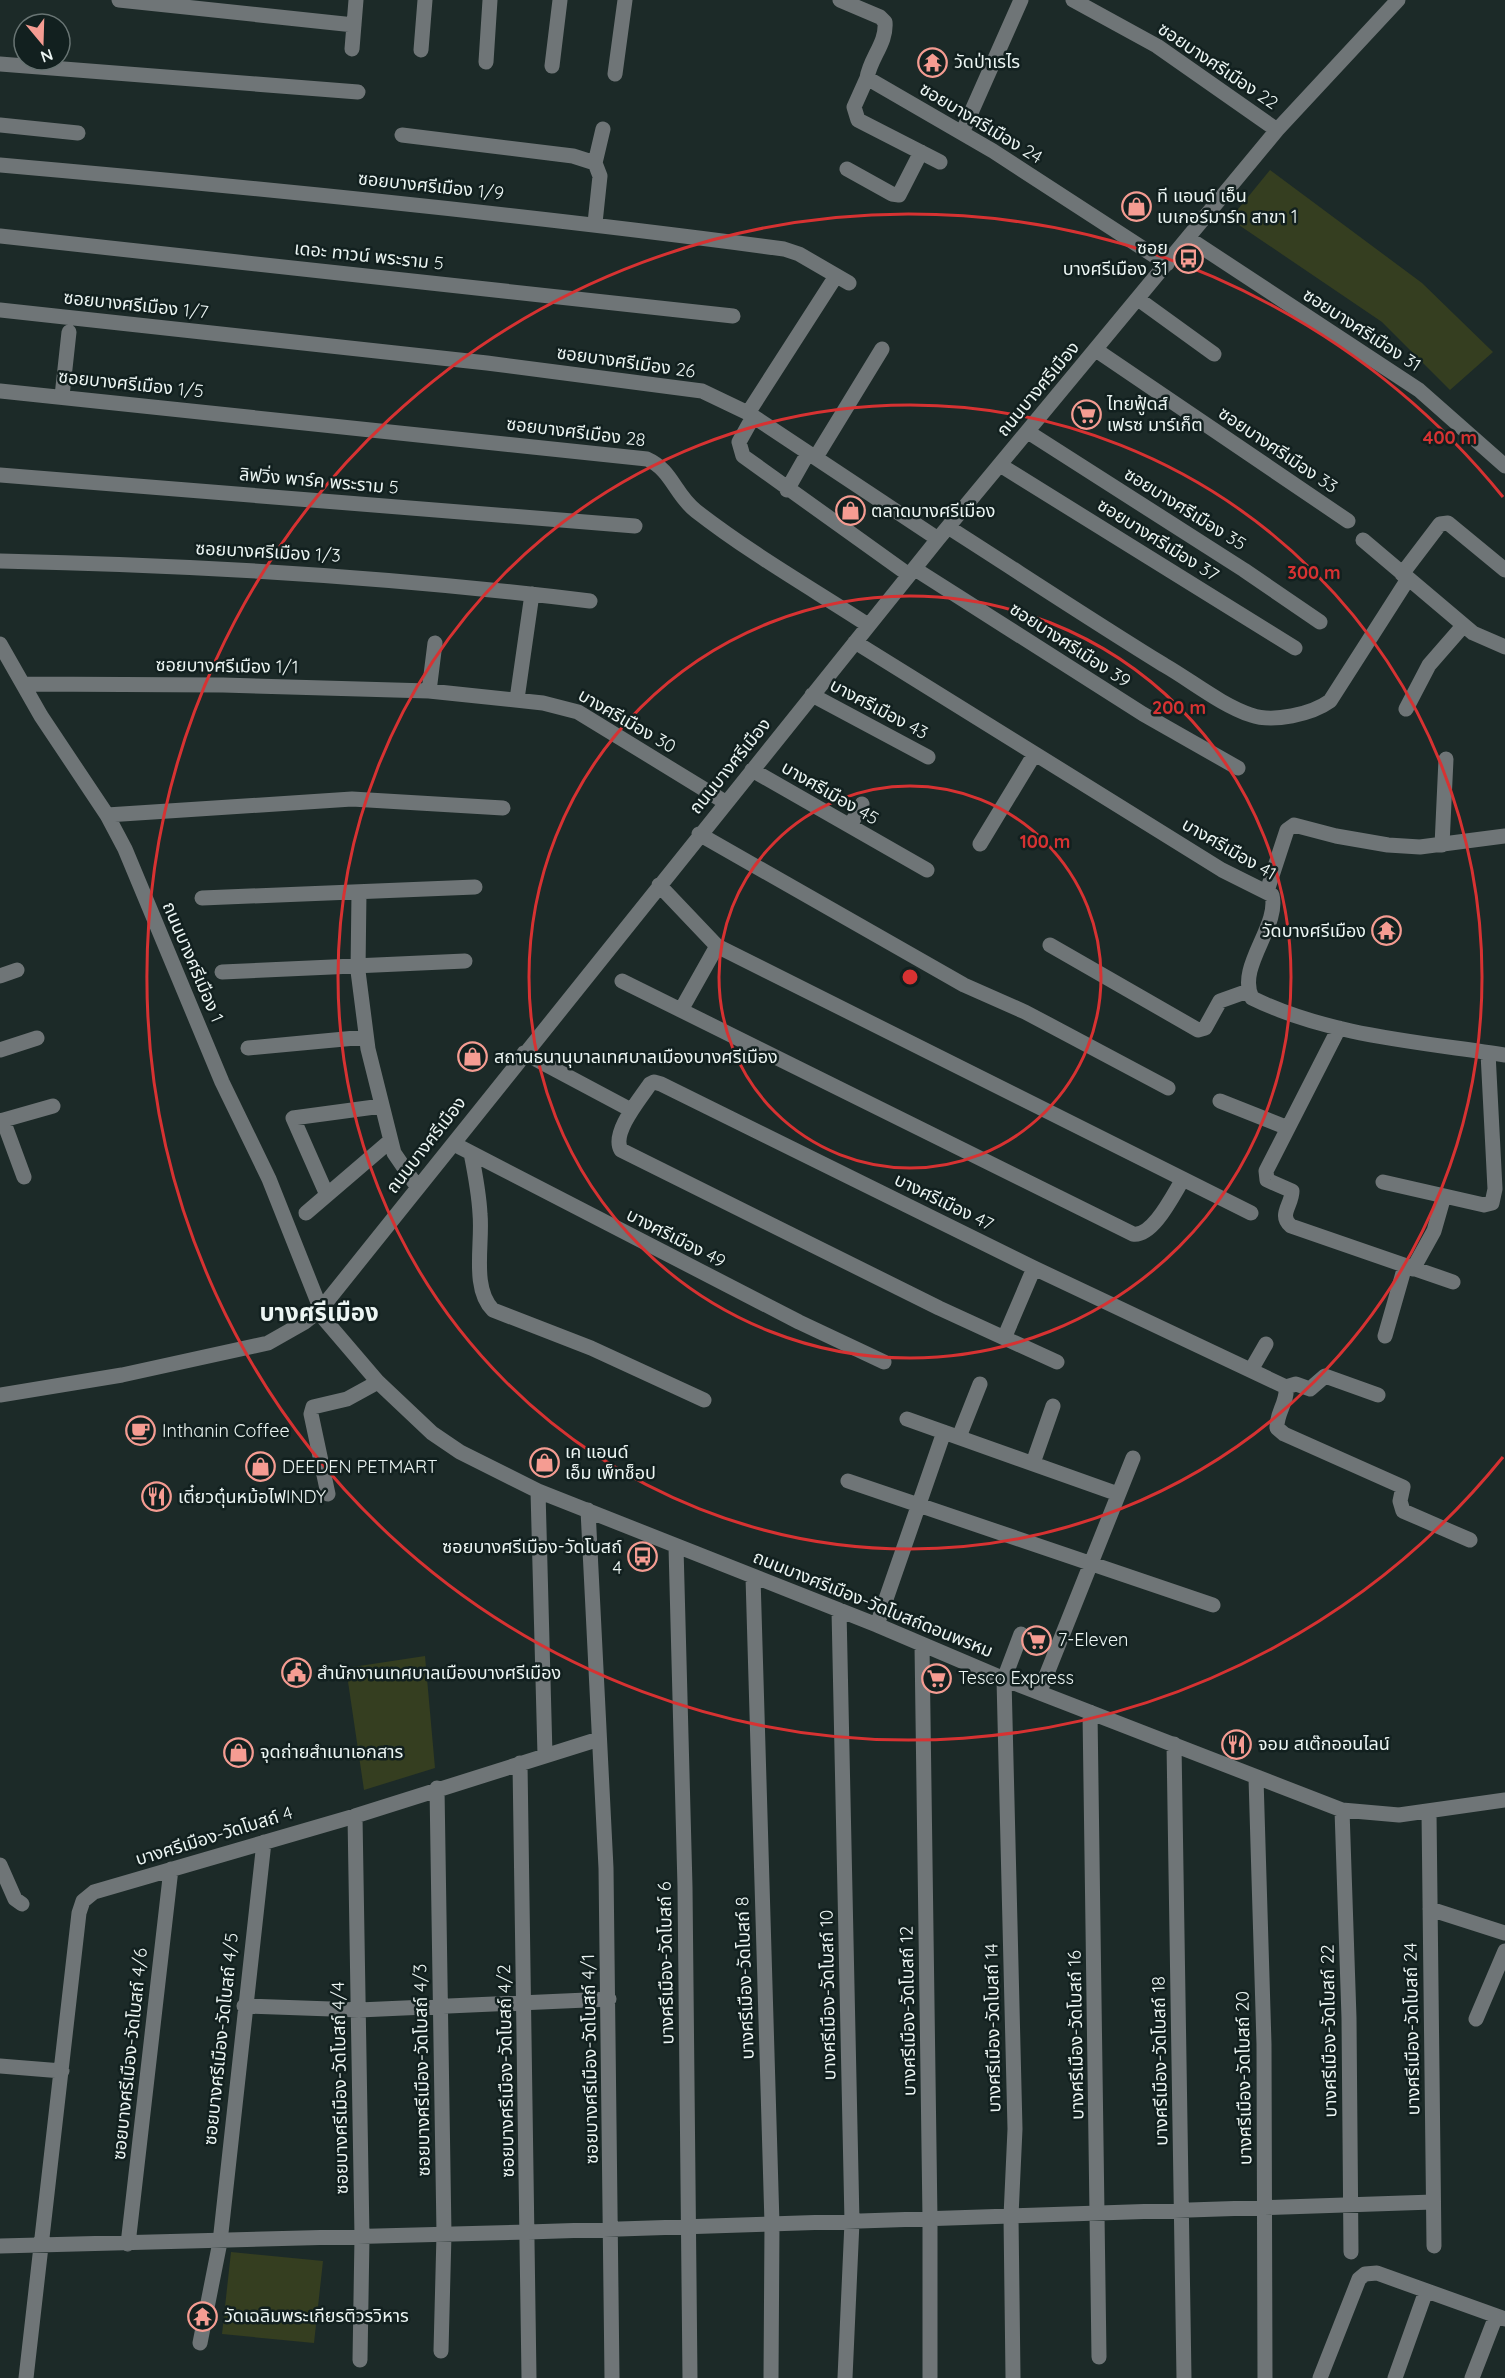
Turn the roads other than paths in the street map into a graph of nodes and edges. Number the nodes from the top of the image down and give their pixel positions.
1 (119, 0) edge
2 (356, 0) edge
3 (425, 0) edge
4 (490, 0) edge
5 (560, 0) edge
6 (625, 0) edge
7 (840, 0) edge
8 (1021, 0) edge
9 (1073, 0) edge
10 (1398, 0) edge
11 (240, 7) edge
12 (354, 25) junction
13 (352, 49) dead end
14 (421, 50) dead end
15 (486, 62) dead end
16 (0, 64) edge
17 (552, 66) dead end
18 (615, 74) dead end
19 (867, 78) junction
20 (358, 93) dead end
21 (0, 125) edge
22 (603, 129) dead end
23 (1277, 130) junction
24 (78, 133) dead end
25 (962, 134) junction
26 (402, 135) dead end
27 (921, 152) junction
28 (940, 162) dead end
29 (595, 164) junction
30 (0, 165) edge
31 (847, 169) dead end
32 (595, 224) junction
33 (0, 236) edge
34 (1188, 238) junction
35 (1167, 264) junction
36 (1138, 299) junction
37 (0, 310) edge
38 (733, 316) dead end
39 (69, 332) dead end
40 (268, 338) joint
41 (882, 349) dead end
42 (1096, 350) junction
43 (1214, 354) dead end
44 (0, 391) edge
45 (62, 396) junction
46 (750, 415) junction
47 (258, 417) joint
48 (1028, 432) junction
49 (812, 455) junction
50 (1000, 465) junction
51 (1505, 466) edge
52 (0, 474) edge
53 (787, 490) junction
54 (1348, 521) dead end
55 (635, 526) dead end
56 (943, 533) junction
57 (1363, 540) dead end
58 (0, 561) edge
59 (1505, 570) edge
60 (912, 572) junction
61 (1405, 577) junction
62 (532, 594) junction
63 (590, 601) dead end
64 (1320, 622) dead end
65 (868, 625) junction
66 (1463, 626) junction
67 (855, 642) junction
68 (435, 643) dead end
69 (0, 644) edge
70 (1505, 646) edge
71 (1295, 648) dead end
72 (23, 684) junction
73 (429, 691) junction
74 (812, 695) junction
75 (517, 699) junction
76 (1406, 708) dead end
77 (1034, 755) junction
78 (928, 757) dead end
79 (1446, 759) dead end
80 (1238, 768) dead end
81 (752, 770) junction
82 (725, 802) junction
83 (862, 804) dead end
84 (503, 808) dead end
85 (107, 815) junction
86 (850, 826) junction
87 (699, 834) junction
88 (1505, 836) edge
89 (980, 844) dead end
90 (1442, 845) junction
91 (927, 870) dead end
92 (659, 885) junction
93 (475, 887) dead end
94 (1267, 891) junction
95 (359, 892) junction
96 (202, 898) dead end
97 (1050, 945) dead end
98 (717, 946) junction
99 (465, 961) dead end
100 (358, 966) junction
101 (17, 970) dead end
102 (222, 972) dead end
103 (0, 976) edge
104 (622, 981) dead end
105 (1248, 991) junction
106 (681, 1010) junction
107 (1339, 1029) junction
108 (366, 1037) junction
109 (37, 1038) dead end
110 (248, 1048) dead end
111 (0, 1050) edge
112 (524, 1053) junction
113 (1488, 1053) junction
114 (1505, 1055) edge
115 (1168, 1088) dead end
116 (1220, 1101) dead end
117 (53, 1106) dead end
118 (382, 1106) junction
119 (631, 1110) junction
120 (2, 1120) edge
121 (1288, 1128) junction
122 (390, 1141) junction
123 (454, 1144) junction
124 (471, 1153) junction
125 (24, 1177) dead end
126 (1183, 1179) junction
127 (1383, 1182) dead end
128 (418, 1188) junction
129 (327, 1195) junction
130 (1444, 1197) junction
131 (1251, 1213) dead end
132 (306, 1214) dead end
133 (1409, 1267) junction
134 (1034, 1268) junction
135 (1453, 1282) dead end
136 (320, 1310) junction
137 (1005, 1336) junction
138 (1385, 1336) dead end
139 (1266, 1344) dead end
140 (884, 1362) dead end
141 (1057, 1362) dead end
142 (1251, 1370) junction
143 (378, 1382) junction
144 (980, 1384) dead end
145 (1286, 1387) junction
146 (0, 1395) edge
147 (1378, 1395) dead end
148 (704, 1400) dead end
149 (1053, 1406) dead end
150 (907, 1419) dead end
151 (944, 1432) junction
152 (959, 1437) junction
153 (1133, 1458) dead end
154 (1033, 1463) junction
155 (848, 1481) dead end
156 (538, 1491) junction
157 (328, 1494) dead end
158 (1118, 1494) junction
159 (918, 1506) junction
160 (588, 1510) junction
161 (1470, 1540) dead end
162 (676, 1546) junction
163 (1090, 1563) junction
164 (753, 1577) junction
165 (1213, 1605) dead end
166 (839, 1610) junction
167 (877, 1625) junction
168 (1021, 1634) dead end
169 (922, 1645) junction
170 (1004, 1679) junction
171 (1040, 1691) junction
172 (1090, 1712) junction
173 (599, 1739) junction
174 (1174, 1744) junction
175 (545, 1755) junction
176 (519, 1763) junction
177 (1257, 1778) junction
178 (437, 1788) junction
179 (1505, 1800) edge
180 (1342, 1810) junction
181 (1429, 1812) junction
182 (355, 1816) junction
183 (264, 1842) junction
184 (0, 1865) edge
185 (171, 1869) junction
186 (22, 1904) dead end
187 (1430, 1909) junction
188 (1505, 1933) edge
189 (1505, 1951) edge
190 (609, 1999) junction
191 (524, 2004) junction
192 (244, 2006) junction
193 (441, 2006) junction
194 (359, 2010) junction
195 (1476, 2019) dead end
196 (0, 2066) edge
197 (62, 2071) junction
198 (1433, 2202) junction
199 (1350, 2205) junction
200 (1266, 2208) junction
201 (1181, 2210) junction
202 (1098, 2213) junction
203 (1011, 2216) junction
204 (930, 2218) junction
205 (852, 2222) junction
206 (772, 2224) junction
207 (689, 2226) junction
208 (612, 2229) junction
209 (528, 2232) junction
210 (444, 2234) junction
211 (362, 2237) junction
212 (220, 2242) junction
213 (41, 2244) junction
214 (129, 2244) junction
215 (0, 2246) edge
216 (1434, 2246) dead end
217 (1351, 2252) dead end
218 (1426, 2291) junction
219 (1500, 2317) edge
220 (200, 2343) dead end
221 (441, 2351) dead end
222 (1099, 2357) dead end
223 (360, 2360) dead end
224 (930, 2377) edge
225 (1013, 2377) edge
226 (26, 2378) edge
227 (529, 2378) edge
228 (612, 2378) edge
229 (690, 2378) edge
230 (771, 2378) edge
231 (844, 2378) edge
232 (1184, 2378) edge
233 (1265, 2378) edge
234 (1320, 2378) edge
235 (1395, 2378) edge
236 (1472, 2378) edge

1 - 11 street
2 - 12 street
3 - 14 street
4 - 15 street
5 - 17 street
6 - 18 street
7 - 19 street
8 - 25 street
9 - 23 street, ซอยบางศรีเมือง 22
10 - 23 street, ถนนบางศรีเมือง
11 - 12 street
12 - 13 street
16 - 20 street
19 - 25 street, ซอยบางศรีเมือง 24
19 - 27 street
21 - 24 street
22 - 29 street
23 - 34 street, ถนนบางศรีเมือง
25 - 35 street, ซอยบางศรีเมือง 24
26 - 29 street
27 - 28 street
27 - 31 street
29 - 32 street
30 - 32 street, ซอยบางศรีเมือง 1/9
32 - 46 street, ซอยบางศรีเมือง 1/9
33 - 38 street, เดอะ ทาวน์ พระราม 5
34 - 35 street, ถนนบางศรีเมือง
34 - 51 street, ซอยบางศรีเมือง 31
35 - 36 street, ถนนบางศรีเมือง
36 - 42 street, ถนนบางศรีเมือง
36 - 43 street
37 - 40 street, ซอยบางศรีเมือง 1/7
39 - 45 street
40 - 46 street, ซอยบางศรีเมือง 26
41 - 49 street
42 - 48 street, ถนนบางศรีเมือง
42 - 54 street, ซอยบางศรีเมือง 33
44 - 45 street, ซอยบางศรีเมือง 1/5
45 - 47 street, ซอยบางศรีเมือง 1/5
46 - 49 street, ซอยบางศรีเมือง 26
46 - 53 street, ซอยบางศรีเมือง 39
47 - 65 street, ซอยบางศรีเมือง 28
48 - 50 street, ถนนบางศรีเมือง
48 - 64 street, ซอยบางศรีเมือง 35
49 - 53 street
49 - 56 street, ซอยบางศรีเมือง 26
50 - 56 street, ถนนบางศรีเมือง
50 - 71 street, ซอยบางศรีเมือง 37
52 - 55 street, ลิฟวิ่ง พาร์ค พระราม 5
53 - 60 street, ซอยบางศรีเมือง 39
56 - 60 street, ถนนบางศรีเมือง
56 - 61 street, ซอยบางศรีเมือง 26
57 - 61 street
58 - 62 street, ซอยบางศรีเมือง 1/3
59 - 61 street, ซอยบางศรีเมือง 26
60 - 65 street, ถนนบางศรีเมือง
60 - 80 street, ซอยบางศรีเมือง 39
61 - 66 street
62 - 63 street, ซอยบางศรีเมือง 1/3
62 - 75 street
65 - 67 street, ถนนบางศรีเมือง
66 - 70 street
66 - 76 street
67 - 74 street, ถนนบางศรีเมือง
67 - 77 street, บางศรีเมือง 41
68 - 73 street
69 - 72 street, ถนนบางศรีเมือง 1
72 - 73 street, ซอยบางศรีเมือง 1/1
72 - 85 street, ถนนบางศรีเมือง 1
73 - 75 street, บางศรีเมือง 30
74 - 78 street, บางศรีเมือง 43
74 - 81 street, ถนนบางศรีเมือง
75 - 82 street, บางศรีเมือง 30
77 - 89 street
77 - 94 street, บางศรีเมือง 41
79 - 90 street
81 - 82 street, ถนนบางศรีเมือง
81 - 86 street, บางศรีเมือง 45
82 - 87 street, ถนนบางศรีเมือง
83 - 86 street
84 - 85 street
85 - 136 street, ถนนบางศรีเมือง 1
86 - 91 street, บางศรีเมือง 45
87 - 92 street, ถนนบางศรีเมือง
87 - 115 street
88 - 90 street
90 - 94 street
92 - 98 street
92 - 112 street, ถนนบางศรีเมือง
93 - 95 street
94 - 105 street, บางศรีเมือง 41
95 - 96 street
95 - 100 street
97 - 105 street
98 - 106 street
98 - 126 street
99 - 100 street
100 - 102 street
100 - 108 street
101 - 103 street
104 - 106 street
105 - 107 street
106 - 126 street
107 - 113 street
107 - 121 street
108 - 110 street
108 - 118 street
109 - 111 street
112 - 119 street
112 - 123 street, ถนนบางศรีเมือง
113 - 114 street
113 - 130 street
116 - 121 street
117 - 120 street
118 - 122 street
118 - 129 street
119 - 134 street, บางศรีเมือง 47
119 - 137 street, บางศรีเมือง 47
120 - 125 street
121 - 133 street
122 - 128 street
122 - 129 street
123 - 124 street, บางศรีเมือง 49
123 - 128 street, ถนนบางศรีเมือง
124 - 140 street, บางศรีเมือง 49
124 - 148 street
126 - 131 street
127 - 130 street
128 - 136 street, ถนนบางศรีเมือง
129 - 132 street
130 - 133 street
133 - 135 street
133 - 138 street
134 - 137 street
134 - 142 street, บางศรีเมือง 47
136 - 143 street, ถนนบางศรีเมือง-วัดโบสถ์ดอนพรหม
136 - 146 street, ถนนบางศรีเมือง
137 - 141 street
139 - 142 street
142 - 145 street, บางศรีเมือง 47
143 - 156 street, ถนนบางศรีเมือง-วัดโบสถ์ดอนพรหม
143 - 157 street
144 - 152 street
145 - 147 street
145 - 161 street
149 - 154 street
150 - 151 street
151 - 152 street
151 - 159 street
152 - 154 street
153 - 158 street
154 - 158 street
155 - 159 street
156 - 160 street, ถนนบางศรีเมือง-วัดโบสถ์ดอนพรหม
156 - 175 street
158 - 163 street
159 - 163 street
159 - 167 street
160 - 162 street, ถนนบางศรีเมือง-วัดโบสถ์ดอนพรหม
160 - 173 street
162 - 164 street, ถนนบางศรีเมือง-วัดโบสถ์ดอนพรหม
162 - 207 street, บางศรีเมือง-วัดโบสถ์ 6
163 - 165 street
163 - 171 street
164 - 166 street, ถนนบางศรีเมือง-วัดโบสถ์ดอนพรหม
164 - 206 street, บางศรีเมือง-วัดโบสถ์ 8
166 - 167 street, ถนนบางศรีเมือง-วัดโบสถ์ดอนพรหม
166 - 205 street, บางศรีเมือง-วัดโบสถ์ 10
167 - 169 street, ถนนบางศรีเมือง-วัดโบสถ์ดอนพรหม
168 - 170 street
169 - 170 street, ถนนบางศรีเมือง-วัดโบสถ์ดอนพรหม
169 - 204 street, บางศรีเมือง-วัดโบสถ์ 12
170 - 171 street, ถนนบางศรีเมือง-วัดโบสถ์ดอนพรหม
170 - 203 street, บางศรีเมือง-วัดโบสถ์ 14
171 - 172 street, ถนนบางศรีเมือง-วัดโบสถ์ดอนพรหม
172 - 174 street, ถนนบางศรีเมือง-วัดโบสถ์ดอนพรหม
172 - 202 street, บางศรีเมือง-วัดโบสถ์ 16
173 - 175 street, บางศรีเมือง-วัดโบสถ์ 4
173 - 190 street, ซอยบางศรีเมือง-วัดโบสถ์ 4/1
174 - 177 street, ถนนบางศรีเมือง-วัดโบสถ์ดอนพรหม
174 - 201 street, บางศรีเมือง-วัดโบสถ์ 18
175 - 176 street, บางศรีเมือง-วัดโบสถ์ 4
176 - 178 street, บางศรีเมือง-วัดโบสถ์ 4
176 - 191 street, ซอยบางศรีเมือง-วัดโบสถ์ 4/2
177 - 180 street, ถนนบางศรีเมือง-วัดโบสถ์ดอนพรหม
177 - 200 street, บางศรีเมือง-วัดโบสถ์ 20
178 - 182 street, บางศรีเมือง-วัดโบสถ์ 4
178 - 193 street, ซอยบางศรีเมือง-วัดโบสถ์ 4/3
179 - 181 street, ถนนบางศรีเมือง-วัดโบสถ์ดอนพรหม
180 - 181 street, ถนนบางศรีเมือง-วัดโบสถ์ดอนพรหม
180 - 199 street, บางศรีเมือง-วัดโบสถ์ 22
181 - 187 street, บางศรีเมือง-วัดโบสถ์ 24
182 - 183 street, บางศรีเมือง-วัดโบสถ์ 4
182 - 194 street, ซอยบางศรีเมือง-วัดโบสถ์ 4/4
183 - 185 street, บางศรีเมือง-วัดโบสถ์ 4
183 - 192 street, ซอยบางศรีเมือง-วัดโบสถ์ 4/5
184 - 186 street
185 - 197 street, บางศรีเมือง-วัดโบสถ์ 4
185 - 214 street, ซอยบางศรีเมือง-วัดโบสถ์ 4/6
187 - 188 street
187 - 198 street, บางศรีเมือง-วัดโบสถ์ 24
189 - 195 street
190 - 191 street
190 - 208 street, ซอยบางศรีเมือง-วัดโบสถ์ 4/1
191 - 193 street
191 - 209 street, ซอยบางศรีเมือง-วัดโบสถ์ 4/2
192 - 194 street
192 - 212 street, ซอยบางศรีเมือง-วัดโบสถ์ 4/5
193 - 194 street
193 - 210 street, ซอยบางศรีเมือง-วัดโบสถ์ 4/3
194 - 211 street, ซอยบางศรีเมือง-วัดโบสถ์ 4/4
196 - 197 street
197 - 213 street, บางศรีเมือง-วัดโบสถ์ 4
198 - 199 street
198 - 216 street, บางศรีเมือง-วัดโบสถ์ 24
199 - 200 street
199 - 217 street, บางศรีเมือง-วัดโบสถ์ 22
200 - 201 street
200 - 233 street, บางศรีเมือง-วัดโบสถ์ 20
201 - 202 street
201 - 232 street, บางศรีเมือง-วัดโบสถ์ 18
202 - 203 street
202 - 222 street, บางศรีเมือง-วัดโบสถ์ 16
203 - 204 street
203 - 225 street, บางศรีเมือง-วัดโบสถ์ 14
204 - 205 street
204 - 224 street, บางศรีเมือง-วัดโบสถ์ 12
205 - 206 street
205 - 231 street, บางศรีเมือง-วัดโบสถ์ 10
206 - 207 street
206 - 230 street, บางศรีเมือง-วัดโบสถ์ 8
207 - 208 street
207 - 229 street, บางศรีเมือง-วัดโบสถ์ 6
208 - 209 street
208 - 228 street, ซอยบางศรีเมือง-วัดโบสถ์ 4/1
209 - 210 street
209 - 227 street, ซอยบางศรีเมือง-วัดโบสถ์ 4/2
210 - 211 street
210 - 221 street, ซอยบางศรีเมือง-วัดโบสถ์ 4/3
211 - 212 street
211 - 223 street, ซอยบางศรีเมือง-วัดโบสถ์ 4/4
212 - 214 street
212 - 220 street, ซอยบางศรีเมือง-วัดโบสถ์ 4/5
213 - 214 street
213 - 215 street
213 - 226 street, บางศรีเมือง-วัดโบสถ์ 4
218 - 219 street
218 - 234 street
218 - 235 street
219 - 236 street

